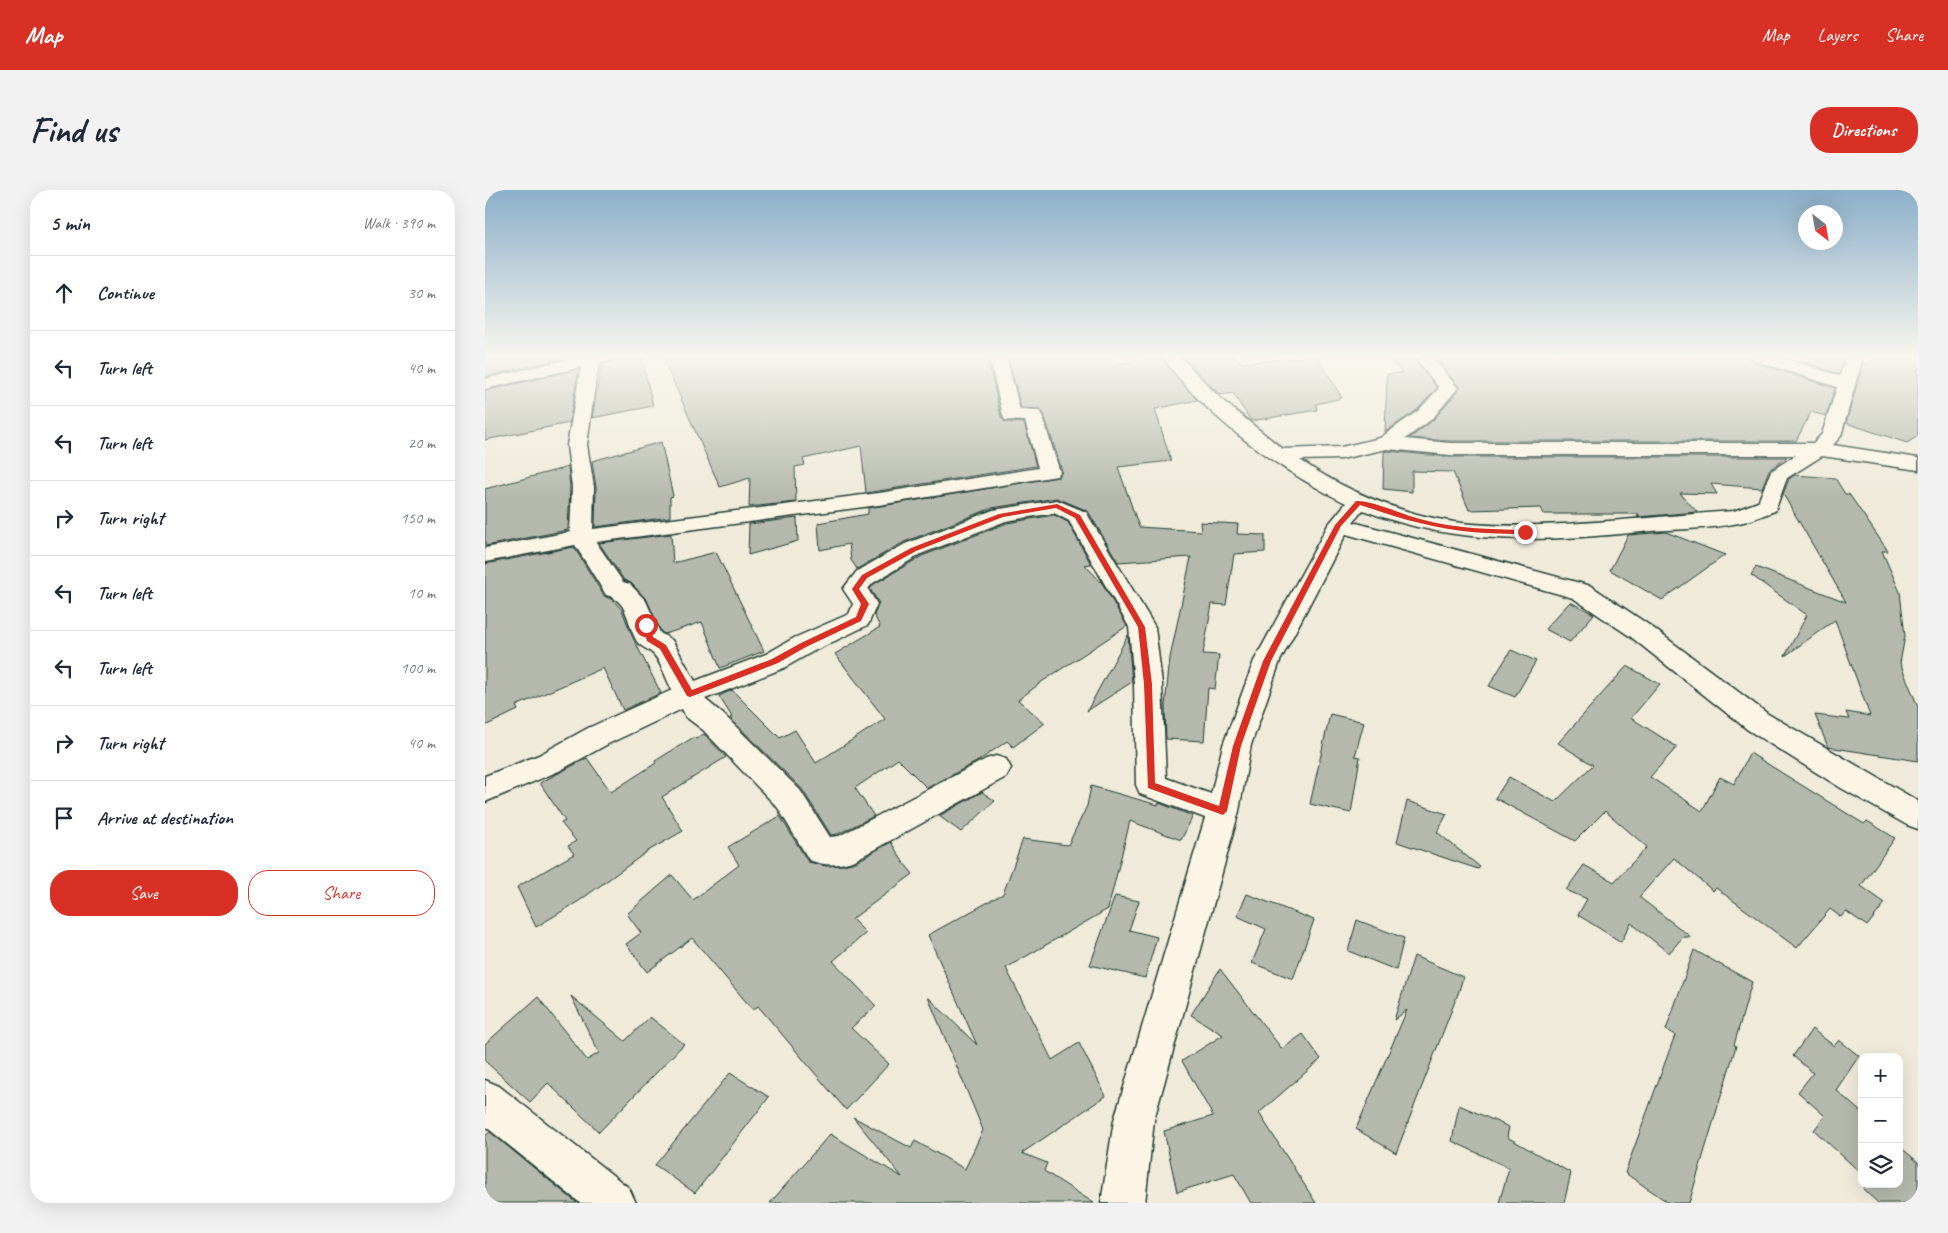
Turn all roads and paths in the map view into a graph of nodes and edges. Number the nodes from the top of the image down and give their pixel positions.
1 (583, 403) edge
2 (1009, 403) edge
3 (1215, 403) edge
4 (1435, 403) edge
5 (1841, 403) edge
6 (1387, 443) junction
7 (1818, 449) junction
8 (1276, 455) junction
9 (1918, 464) edge
10 (1349, 514) junction
11 (581, 537) junction
12 (485, 555) edge
13 (690, 694) junction
14 (996, 768) dead end
15 (485, 789) edge
16 (1223, 811) junction
17 (1918, 816) edge
18 (485, 1100) edge
19 (614, 1203) edge
20 (1123, 1203) edge

1 - 11 street
2 - 11 street
3 - 8 street
4 - 6 street
5 - 7 street
6 - 7 street
6 - 8 street
7 - 9 street
7 - 10 street
8 - 10 street
10 - 16 street
10 - 17 street
11 - 12 street
11 - 13 street
13 - 14 street
13 - 15 street
13 - 16 street
16 - 20 street
18 - 19 street

